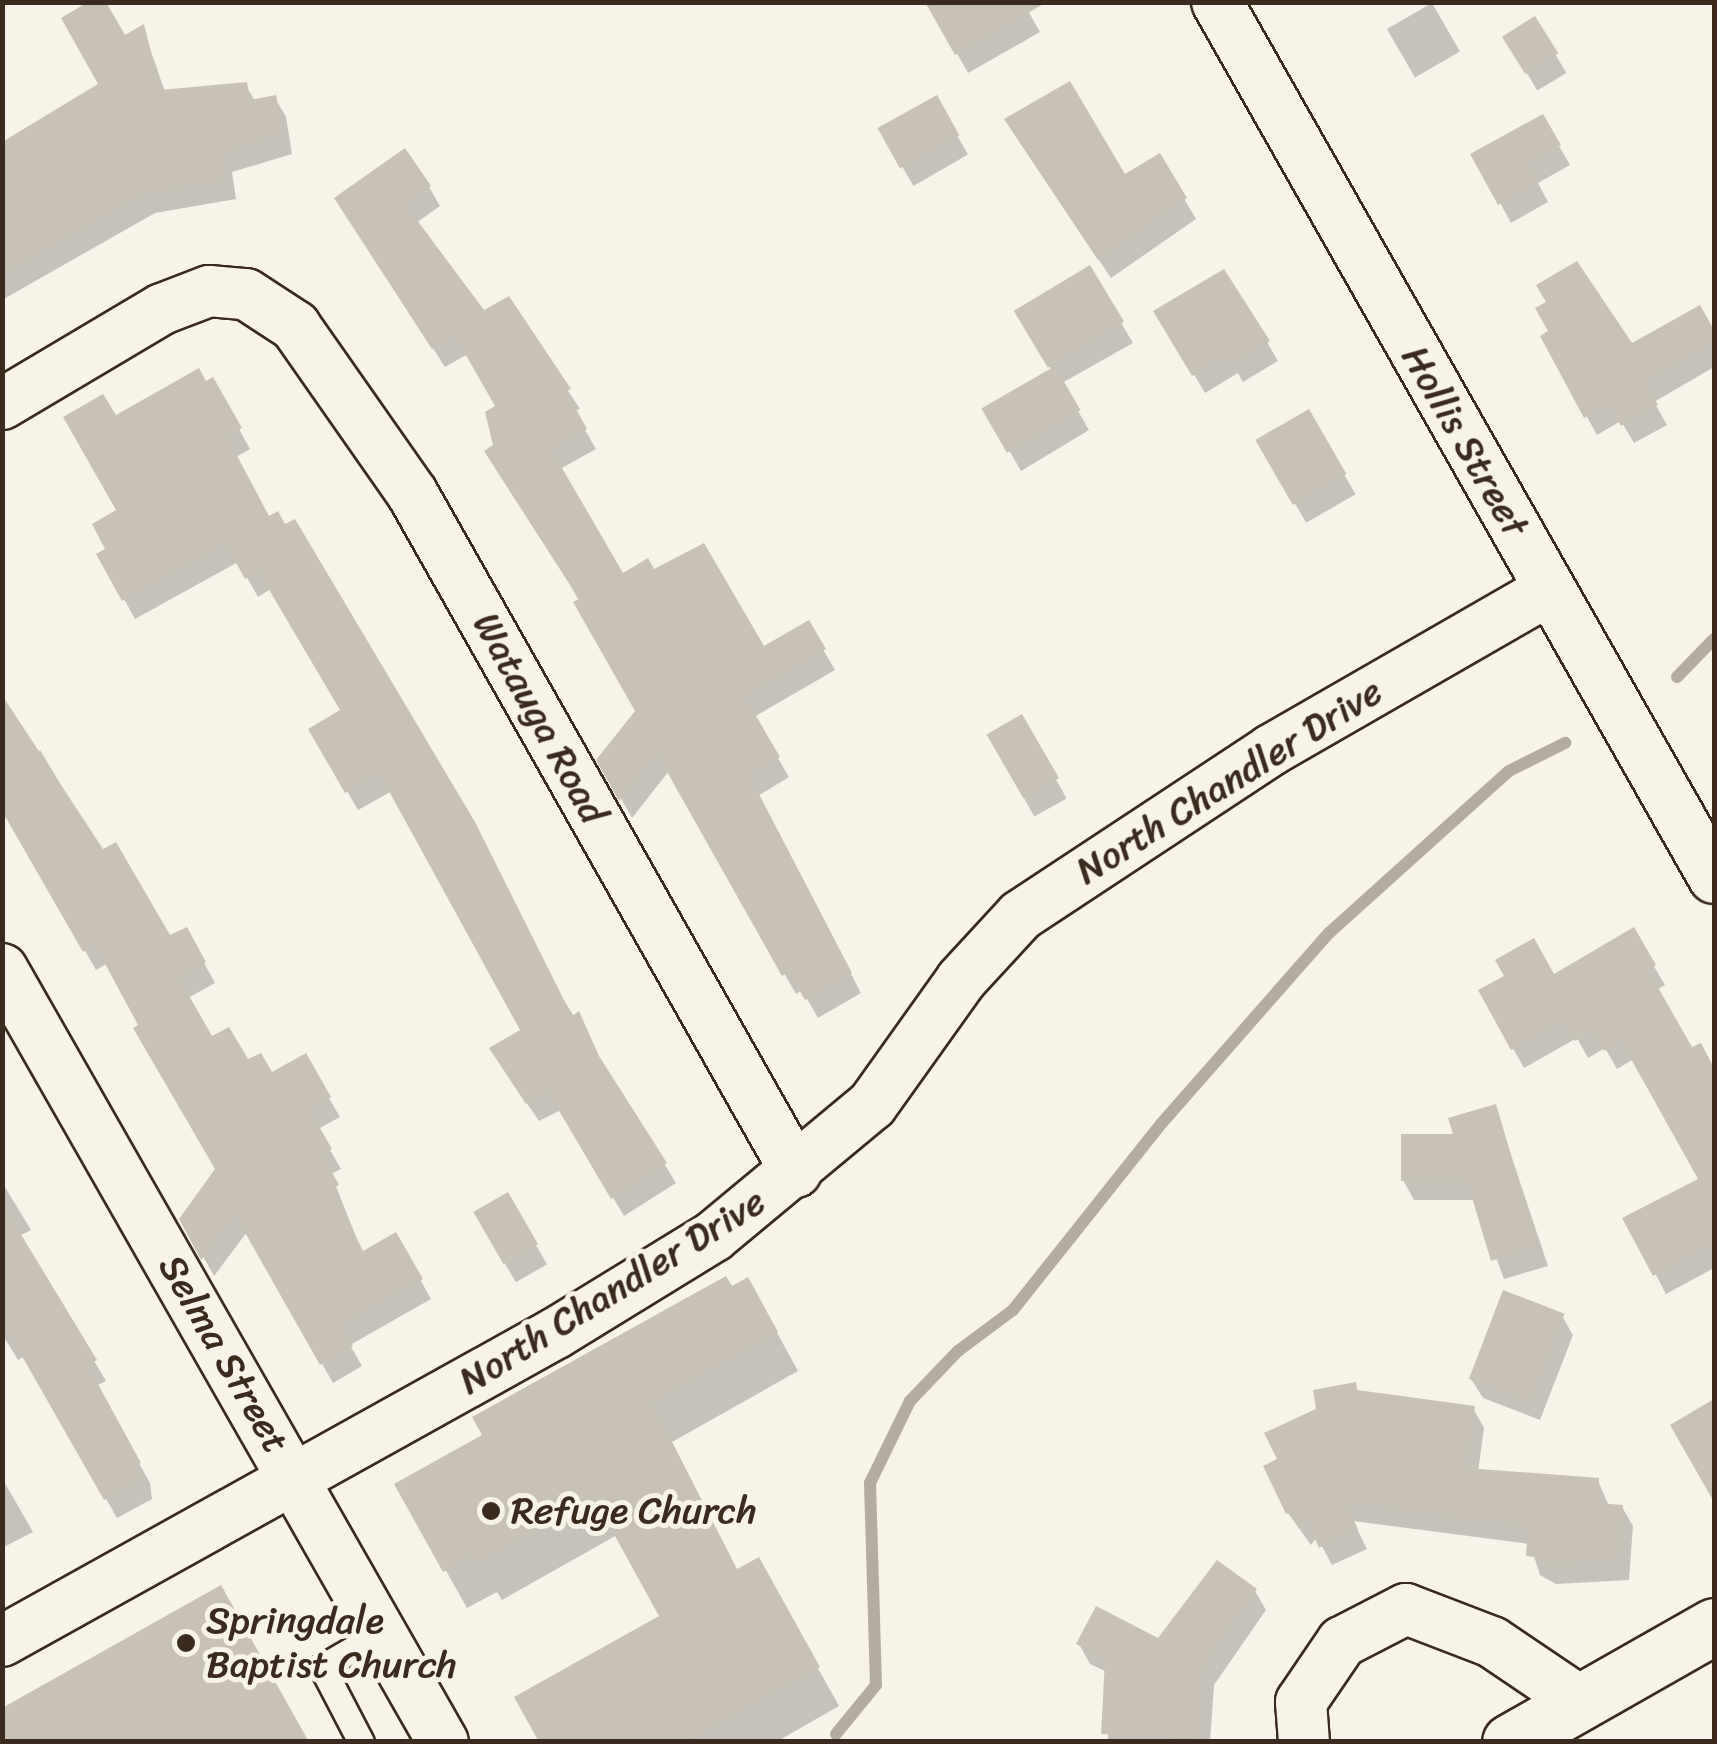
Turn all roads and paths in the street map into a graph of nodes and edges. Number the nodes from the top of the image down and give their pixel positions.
1 (1216, 2) edge
2 (2, 404) edge
3 (1549, 590) junction
4 (1714, 878) edge
5 (2, 969) edge
6 (796, 1172) junction
7 (297, 1480) junction
8 (1714, 1626) edge
9 (382, 1632) junction
10 (2, 1641) edge
11 (1578, 1700) junction
12 (361, 1742) edge
13 (443, 1742) edge
14 (1304, 1742) edge
15 (1510, 1742) edge

1 - 3 street, Hollis Street
2 - 6 street, Watauga Road
3 - 4 street, Hollis Street
3 - 6 street, North Chandler Drive
5 - 7 street, Selma Street
6 - 7 street, North Chandler Drive
7 - 9 street, Selma Street
7 - 10 street, North Chandler Drive
8 - 11 main road
9 - 12 lane
9 - 13 street, Selma Street
11 - 14 street
11 - 15 main road

